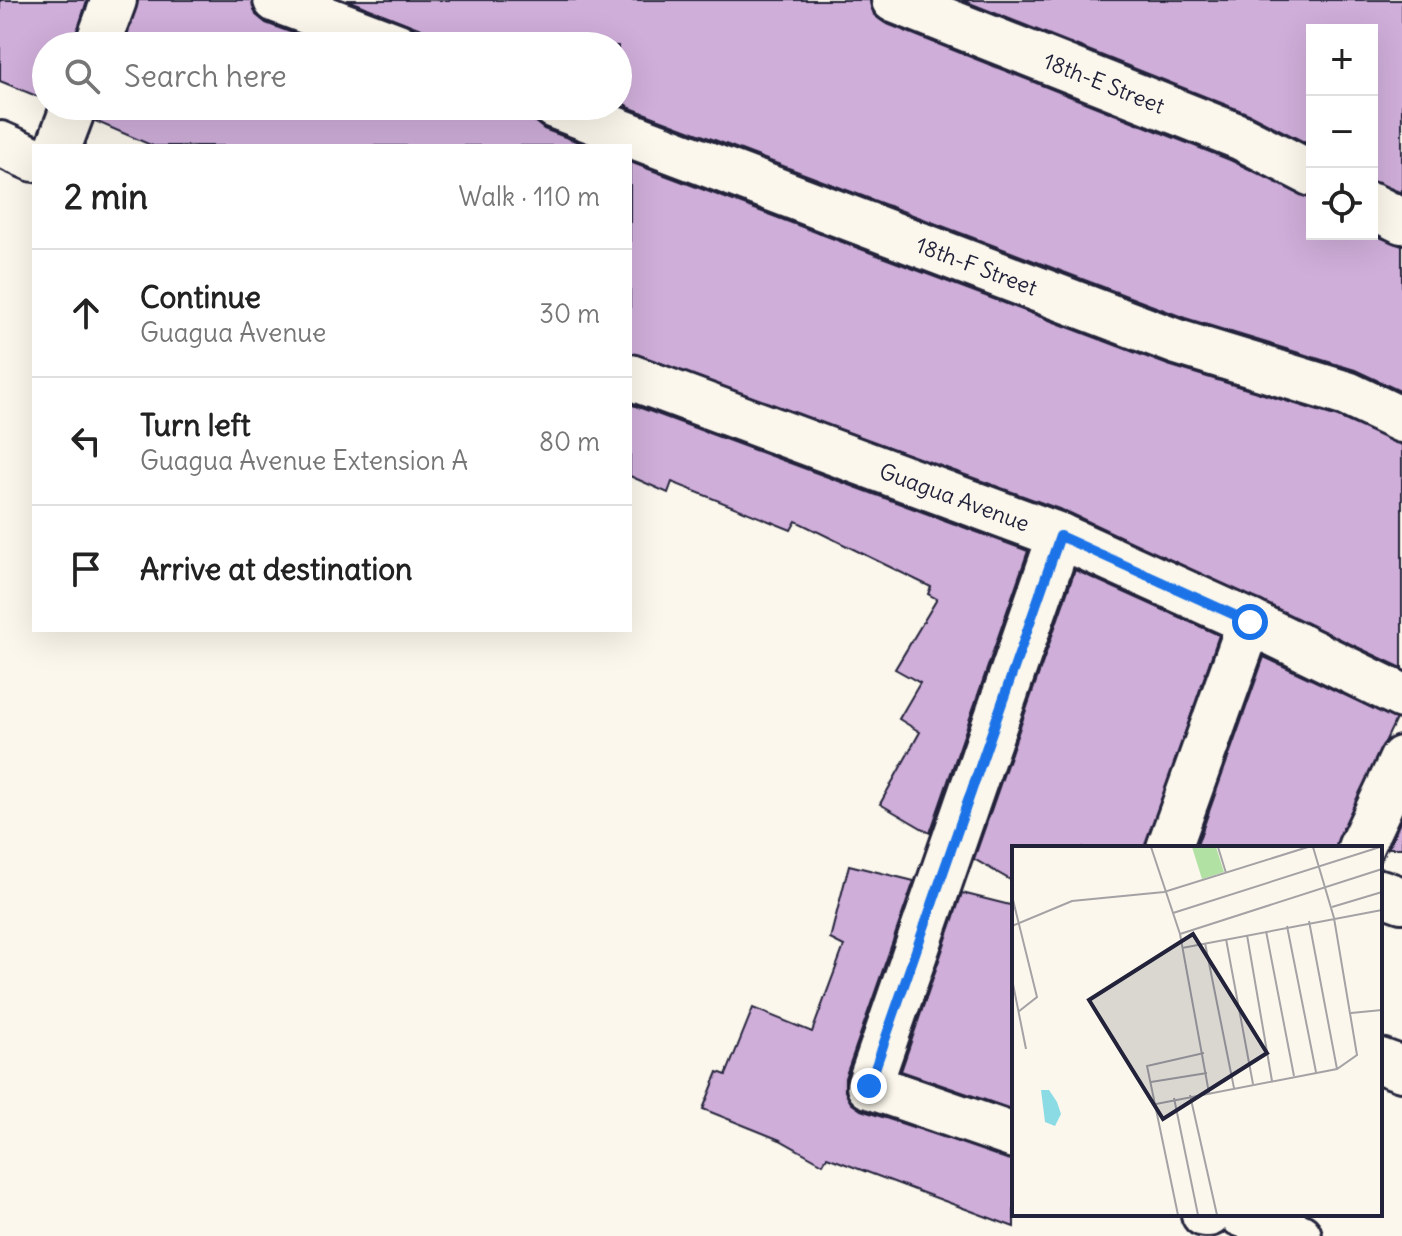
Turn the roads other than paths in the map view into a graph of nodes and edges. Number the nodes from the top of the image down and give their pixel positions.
1 (114, 0) edge
2 (276, 0) edge
3 (894, 0) edge
4 (102, 32) edge
5 (361, 32) edge
6 (69, 120) edge
7 (591, 120) edge
8 (0, 144) edge
9 (60, 144) edge
10 (32, 158) edge
11 (1306, 171) edge
12 (1378, 209) edge
13 (1402, 221) edge
14 (632, 378) edge
15 (1402, 420) edge
16 (1060, 536) junction
17 (1250, 622) junction
18 (1402, 696) edge
19 (1402, 759) edge
20 (1170, 846) edge
21 (1361, 846) edge
22 (1382, 893) edge
23 (1402, 900) edge
24 (1382, 1062) edge
25 (1402, 1069) edge
26 (1012, 1135) edge
27 (1246, 1216) edge
28 (1299, 1236) edge

1 - 4 street
2 - 5 street
3 - 11 street, 18th-E Street
6 - 9 street
7 - 15 street, 18th-F Street
8 - 10 street
12 - 13 street
14 - 16 street, Guagua Avenue
16 - 17 street, Guagua Avenue
16 - 26 street
17 - 18 street, Guagua Avenue
17 - 20 street
19 - 21 street
22 - 23 street
24 - 25 street
27 - 28 street

